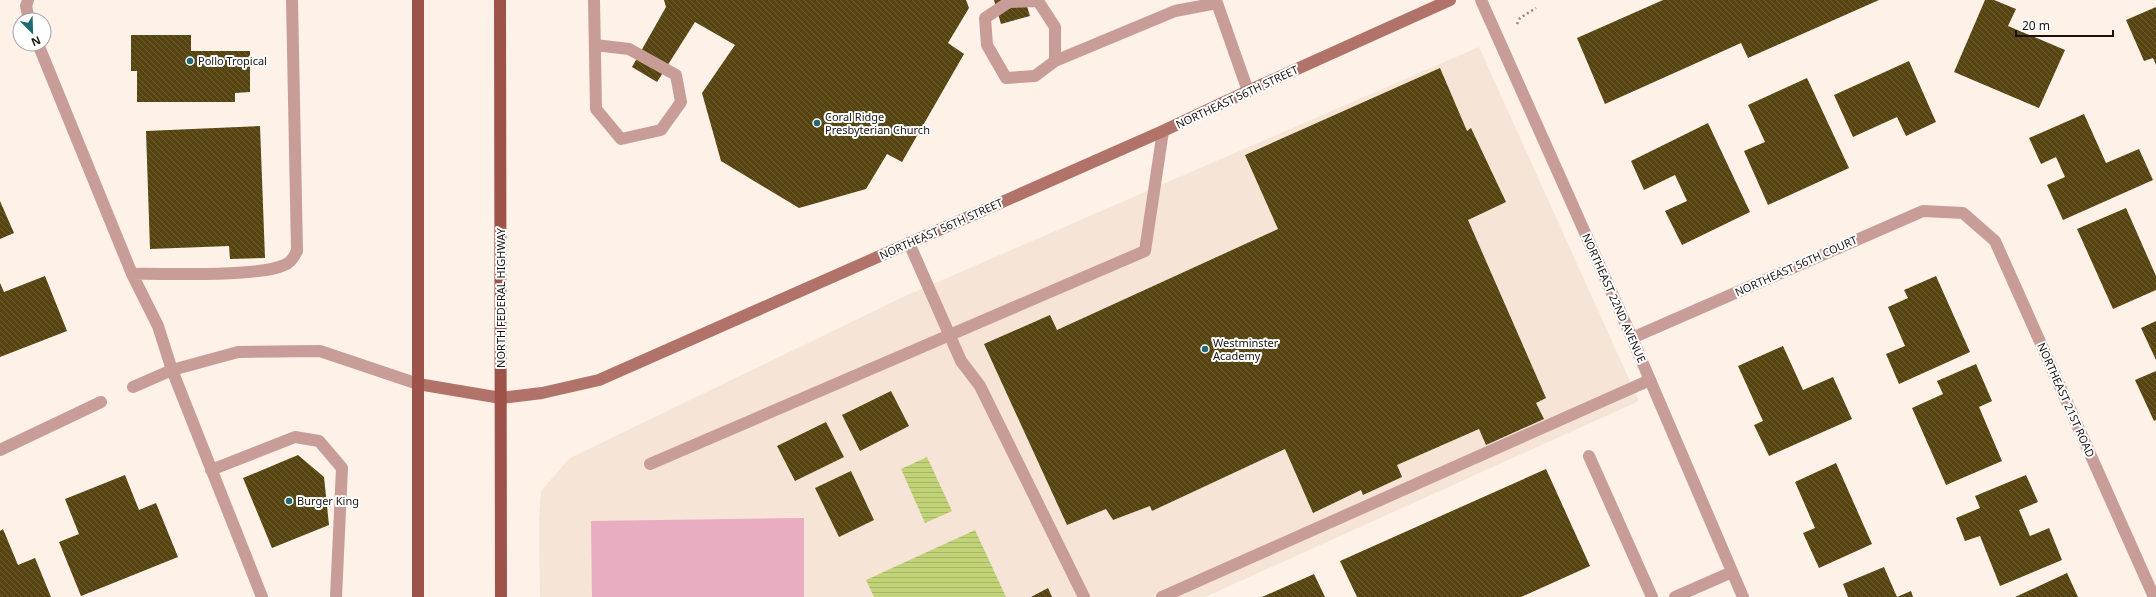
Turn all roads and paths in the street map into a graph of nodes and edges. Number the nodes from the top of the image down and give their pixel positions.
1 (28, 0) edge
2 (292, 0) edge
3 (418, 0) edge
4 (500, 0) edge
5 (594, 0) edge
6 (1450, 0) edge
7 (1481, 0) edge
8 (1536, 8) dead end
9 (27, 12) edge
10 (1517, 24) dead end
11 (595, 45) junction
12 (41, 52) edge
13 (1055, 61) junction
14 (1248, 91) junction
15 (1163, 131) junction
16 (1963, 213) joint
17 (908, 243) junction
18 (132, 274) junction
19 (949, 337) junction
20 (1632, 338) junction
21 (172, 370) junction
22 (1650, 380) junction
23 (418, 384) junction
24 (133, 387) dead end
25 (501, 398) junction
26 (101, 402) dead end
27 (0, 450) edge
28 (1589, 456) dead end
29 (650, 464) dead end
30 (211, 470) junction
31 (1732, 572) junction
32 (262, 597) edge
33 (336, 597) edge
34 (418, 597) edge
35 (501, 597) edge
36 (1084, 597) edge
37 (1162, 597) edge
38 (1652, 597) edge
39 (1675, 597) edge
40 (1743, 597) edge
41 (2154, 597) edge

1 - 9 street
2 - 18 street
3 - 23 main road
4 - 25 main road, NORTH FEDERAL HIGHWAY
5 - 11 street
6 - 14 street, NORTHEAST 56TH STREET
7 - 20 street, NORTHEAST 22ND AVENUE
8 - 10 path
11 - 11 street
12 - 18 street
13 - 13 street
13 - 14 street
14 - 15 street, NORTHEAST 56TH STREET
15 - 17 street, NORTHEAST 56TH STREET
15 - 19 street
16 - 20 street, NORTHEAST 56TH COURT
16 - 41 street, NORTHEAST 21ST ROAD
17 - 19 street
17 - 25 street, NORTHEAST 56TH STREET
18 - 21 street
19 - 29 street
19 - 36 street
20 - 22 street, NORTHEAST 22ND AVENUE
21 - 23 street
21 - 24 street
21 - 30 street
22 - 31 street, NORTHEAST 22ND AVENUE
22 - 37 street
23 - 25 street, NORTHEAST 56TH STREET
23 - 34 main road
25 - 35 main road, NORTH FEDERAL HIGHWAY
26 - 27 street
28 - 38 street
30 - 32 street
30 - 33 street
31 - 39 street
31 - 40 street, NORTHEAST 22ND AVENUE

